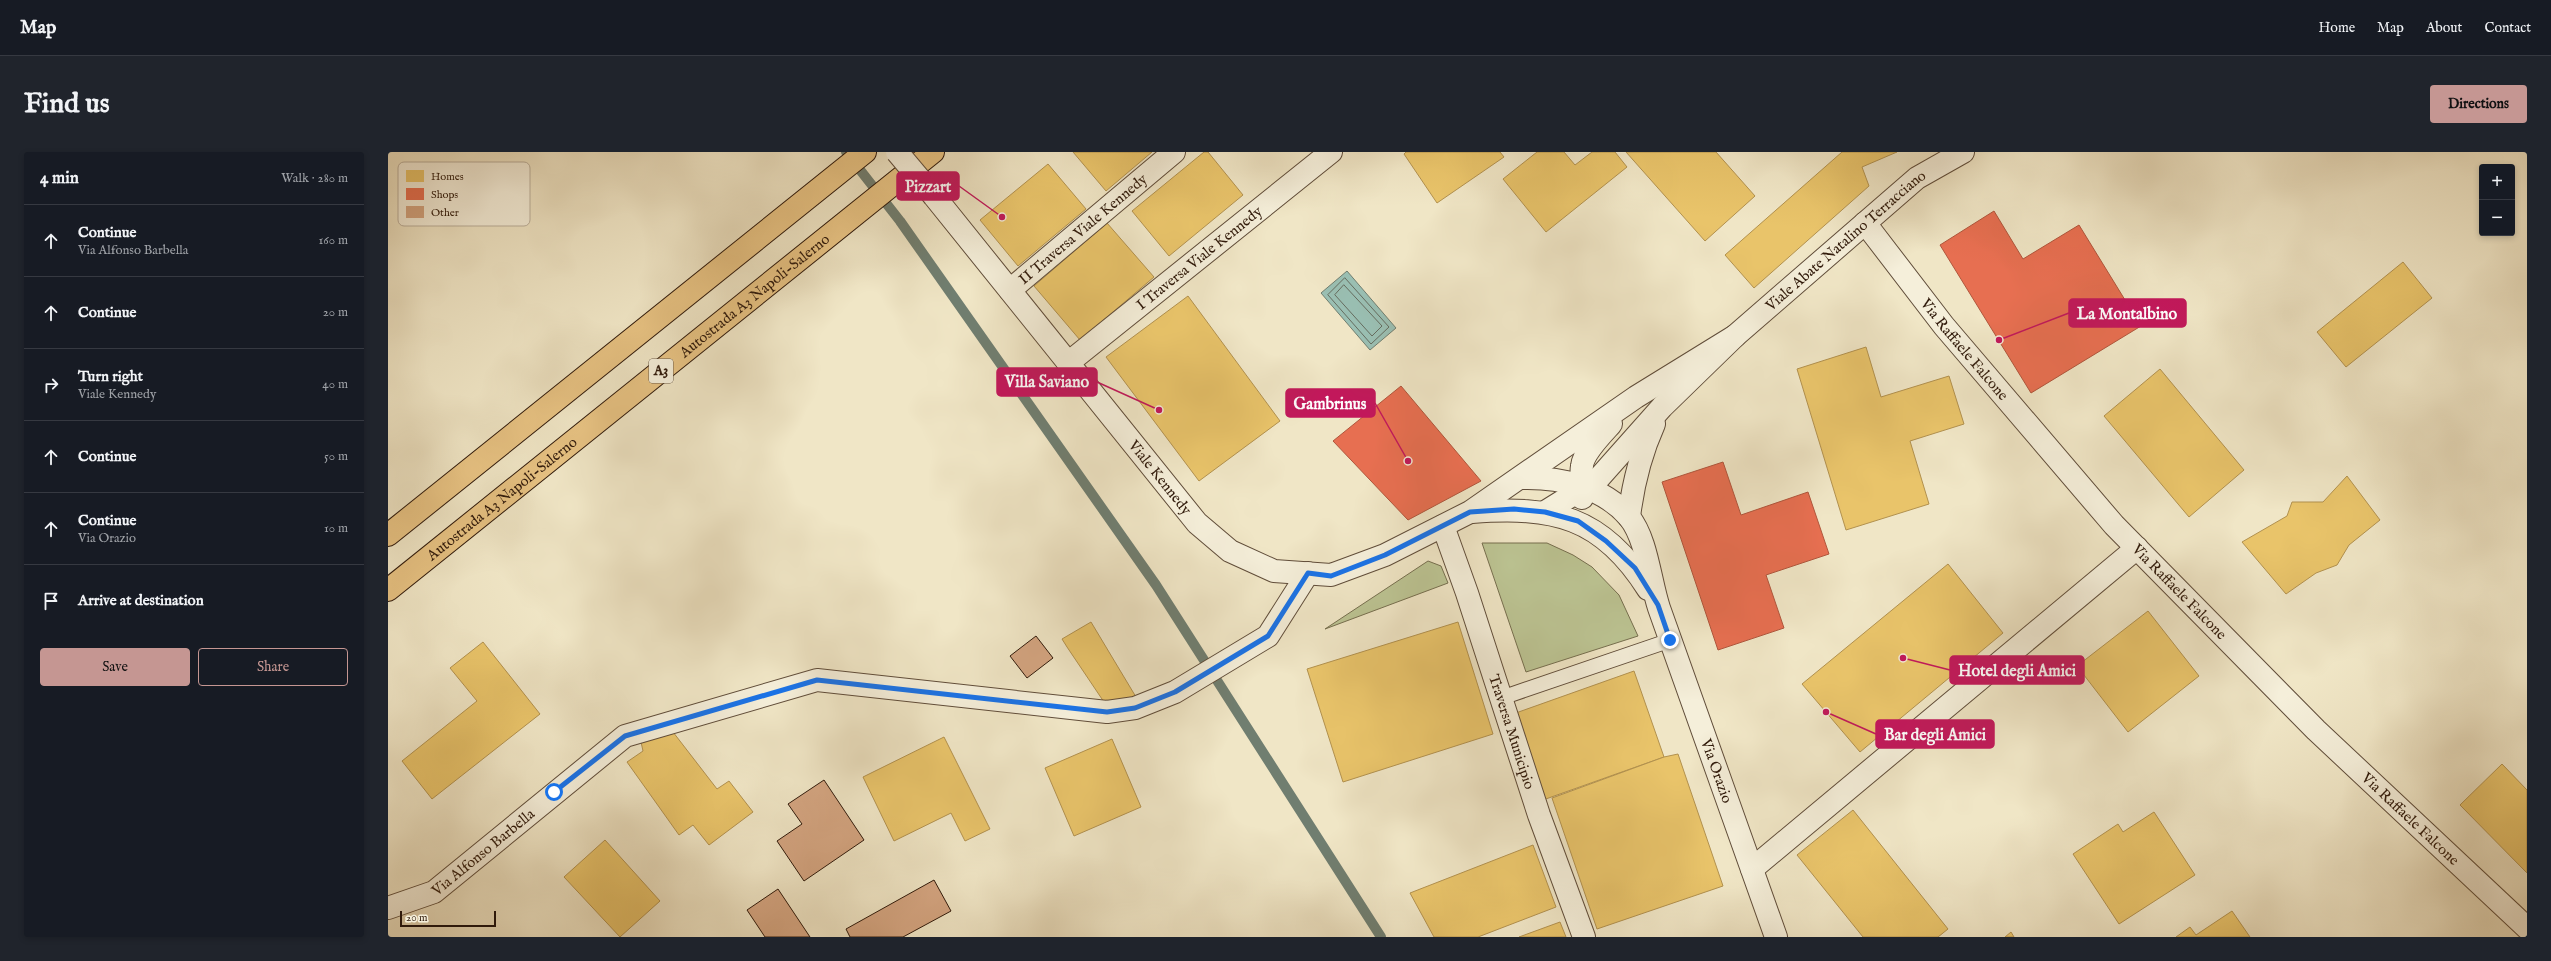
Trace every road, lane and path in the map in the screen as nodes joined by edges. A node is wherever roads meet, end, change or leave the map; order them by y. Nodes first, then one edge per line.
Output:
1 (865, 152) edge
2 (897, 152) edge
3 (933, 152) edge
4 (1174, 152) edge
5 (1331, 152) edge
6 (1963, 152) edge
7 (1865, 223) junction
8 (1010, 290) junction
9 (1735, 336) junction
10 (1068, 363) junction
11 (1636, 397) junction
12 (1662, 407) junction
13 (1522, 478) junction
14 (1584, 488) junction
15 (1470, 512) junction
16 (1545, 512) junction
17 (1629, 517) junction
18 (1578, 521) junction
19 (1443, 526) junction
20 (388, 534) edge
21 (2137, 548) junction
22 (1308, 573) junction
23 (388, 590) edge
24 (1658, 605) junction
25 (1670, 640) junction
26 (1501, 698) junction
27 (1752, 869) junction
28 (388, 908) edge
29 (2527, 928) edge
30 (1584, 937) edge
31 (1776, 937) edge

1 - 20 highway
2 - 8 street, Viale Kennedy, bridge
3 - 23 highway, Autostrada A3 Napoli-Salerno / A3
4 - 8 street, II Traversa Viale Kennedy
5 - 10 street, I Traversa Viale Kennedy
6 - 7 street, Viale Abate Natalino Terracciano
7 - 9 street, Viale Abate Natalino Terracciano
7 - 21 street, Via Raffaele Falcone
8 - 10 street, Viale Kennedy
9 - 11 street
9 - 12 street
10 - 22 street, Viale Kennedy
11 - 13 street, Viale Kennedy
11 - 14 street
12 - 14 street
12 - 17 street
13 - 14 street
13 - 15 street, Viale Kennedy
14 - 16 street
14 - 17 street
14 - 18 street
15 - 16 street
15 - 19 street, Viale Kennedy
16 - 18 street
17 - 24 street
18 - 24 street
19 - 22 street, Viale Kennedy
19 - 26 street, Traversa Municipio
21 - 27 street
21 - 29 street, Via Raffaele Falcone
22 - 28 street, Via Alfonso Barbella
24 - 25 street, Via Orazio
25 - 26 lane
25 - 27 street, Via Orazio
26 - 30 street, Traversa Municipio
27 - 31 street, Via Orazio

